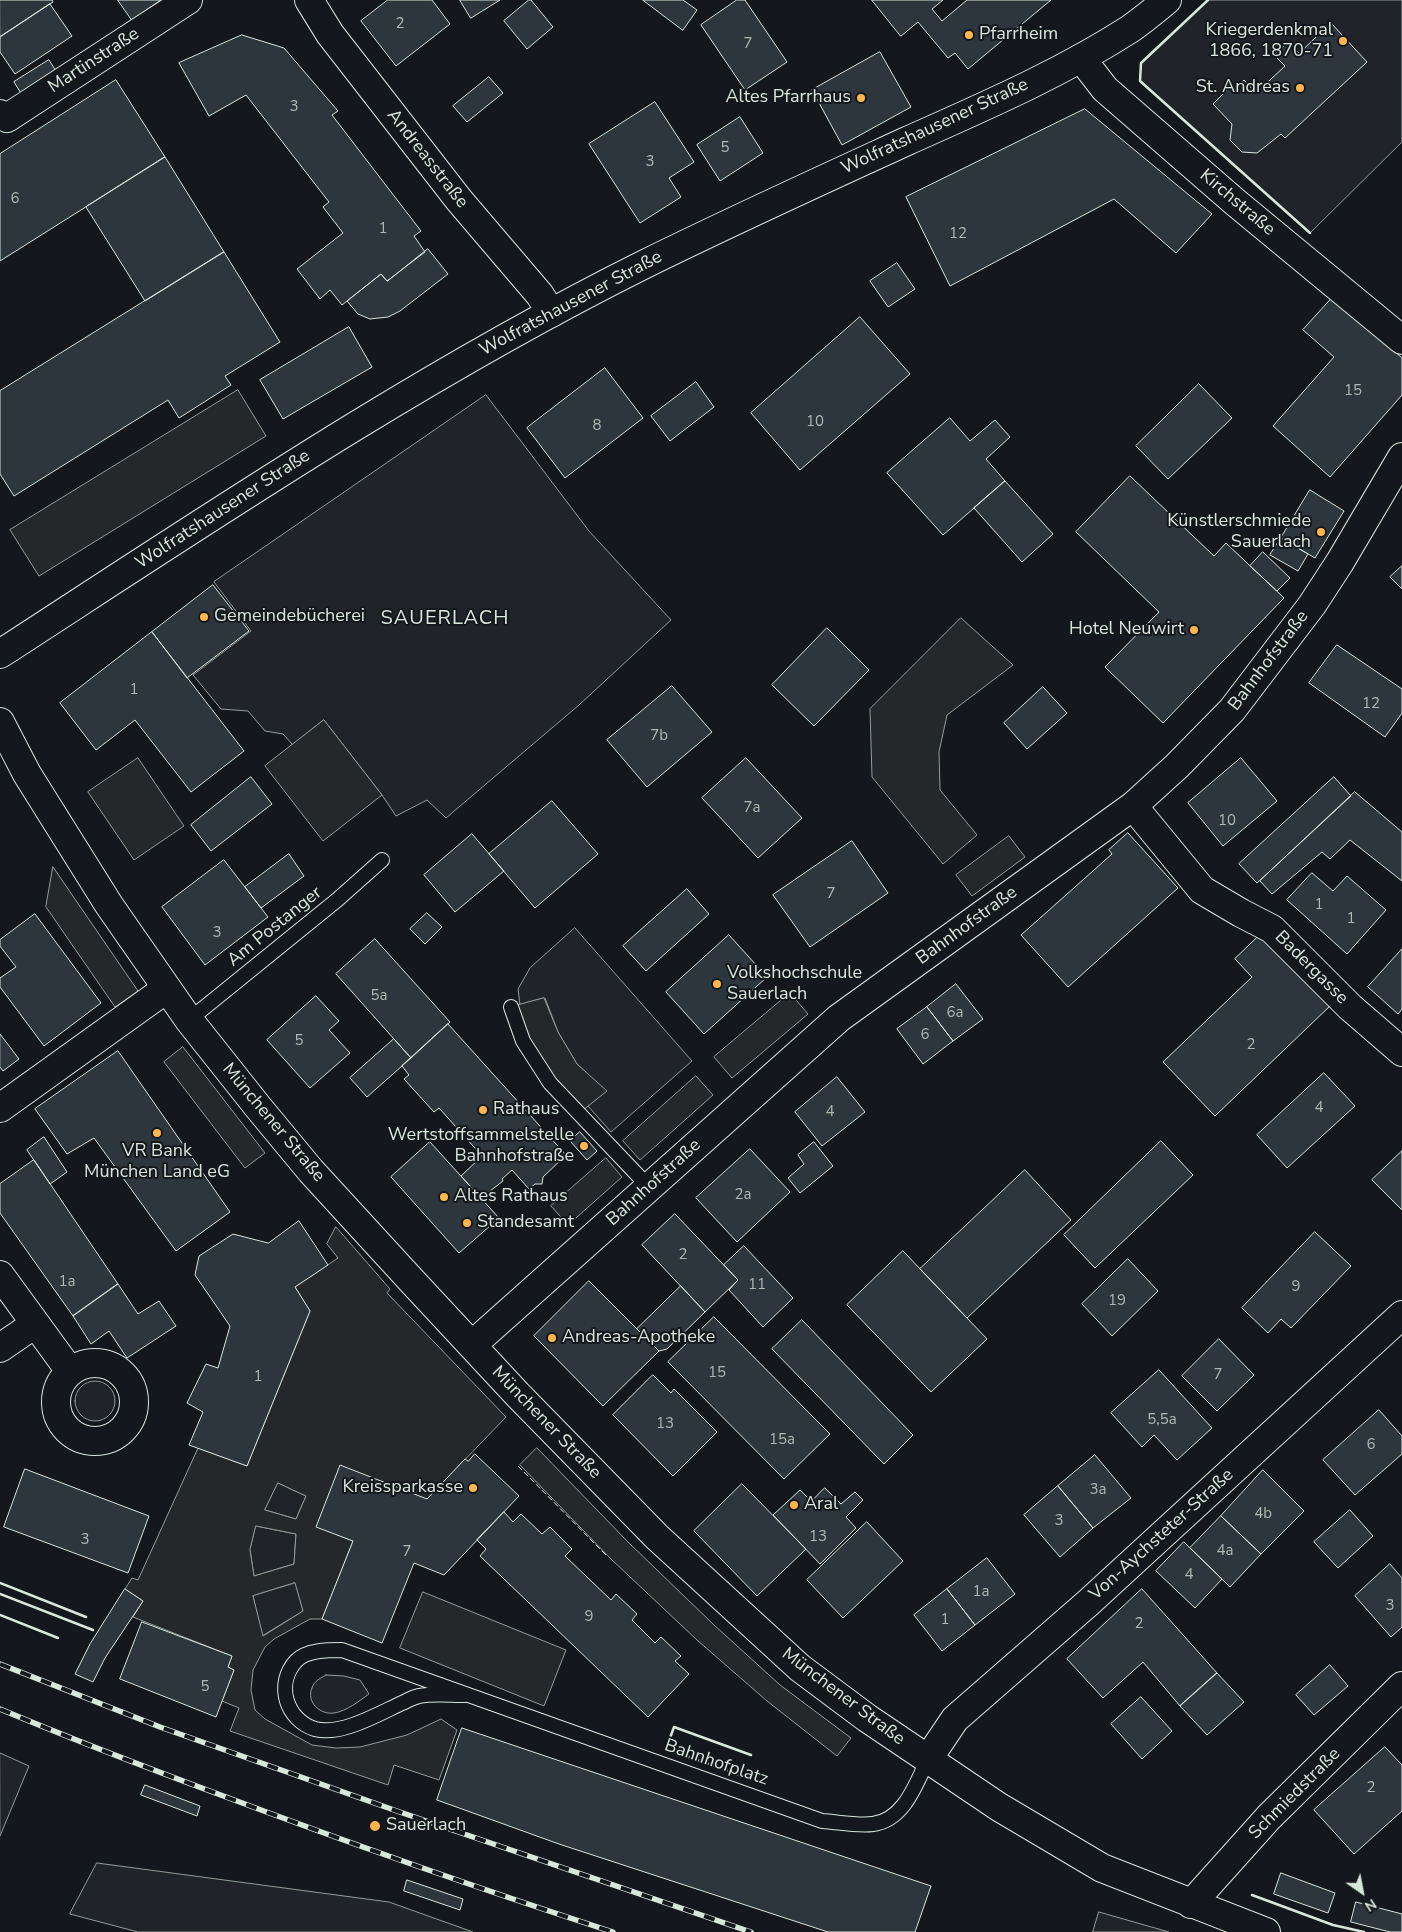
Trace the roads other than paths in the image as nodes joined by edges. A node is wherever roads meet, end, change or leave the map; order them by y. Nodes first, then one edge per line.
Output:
1 (188, 0) edge
2 (308, 0) edge
3 (1167, 0) edge
4 (1081, 58) junction
5 (0, 114) edge
6 (552, 313) junction
7 (1402, 340) edge
8 (1402, 456) edge
9 (0, 654) edge
10 (0, 722) edge
11 (1133, 806) junction
12 (382, 860) dead end
13 (166, 989) junction
14 (511, 1007) dead end
15 (189, 1020) junction
16 (1402, 1052) edge
17 (0, 1108) edge
18 (649, 1187) junction
19 (0, 1275) edge
20 (1402, 1315) edge
21 (35, 1324) junction
22 (472, 1345) junction
23 (0, 1348) edge
24 (70, 1371) dead end
25 (1402, 1686) edge
26 (465, 1694) junction
27 (928, 1759) junction
28 (1191, 1904) junction
29 (1266, 1932) edge

1 - 5 street, Martinstraße
2 - 6 street, Andreasstraße
3 - 4 street, Wolfratshausener Straße
4 - 6 street, Wolfratshausener Straße
4 - 7 street, Kirchstraße
6 - 9 street, Wolfratshausener Straße
8 - 11 street, Bahnhofstraße
10 - 13 street, Münchener Straße
11 - 16 street, Badergasse
11 - 18 street, Bahnhofstraße
12 - 15 lane, Am Postanger
13 - 15 street, Münchener Straße
13 - 17 street
14 - 18 lane
15 - 22 street, Münchener Straße
18 - 22 street, Bahnhofstraße
19 - 21 street
20 - 27 street, Von-Aychsteter-Straße
21 - 23 street
21 - 24 street
22 - 27 street, Münchener Straße
25 - 28 street, Schmiedstraße
26 - 26 lane, Bahnhofplatz
26 - 27 lane, Bahnhofplatz
27 - 28 street, Münchener Straße
28 - 29 street, Münchener Straße

